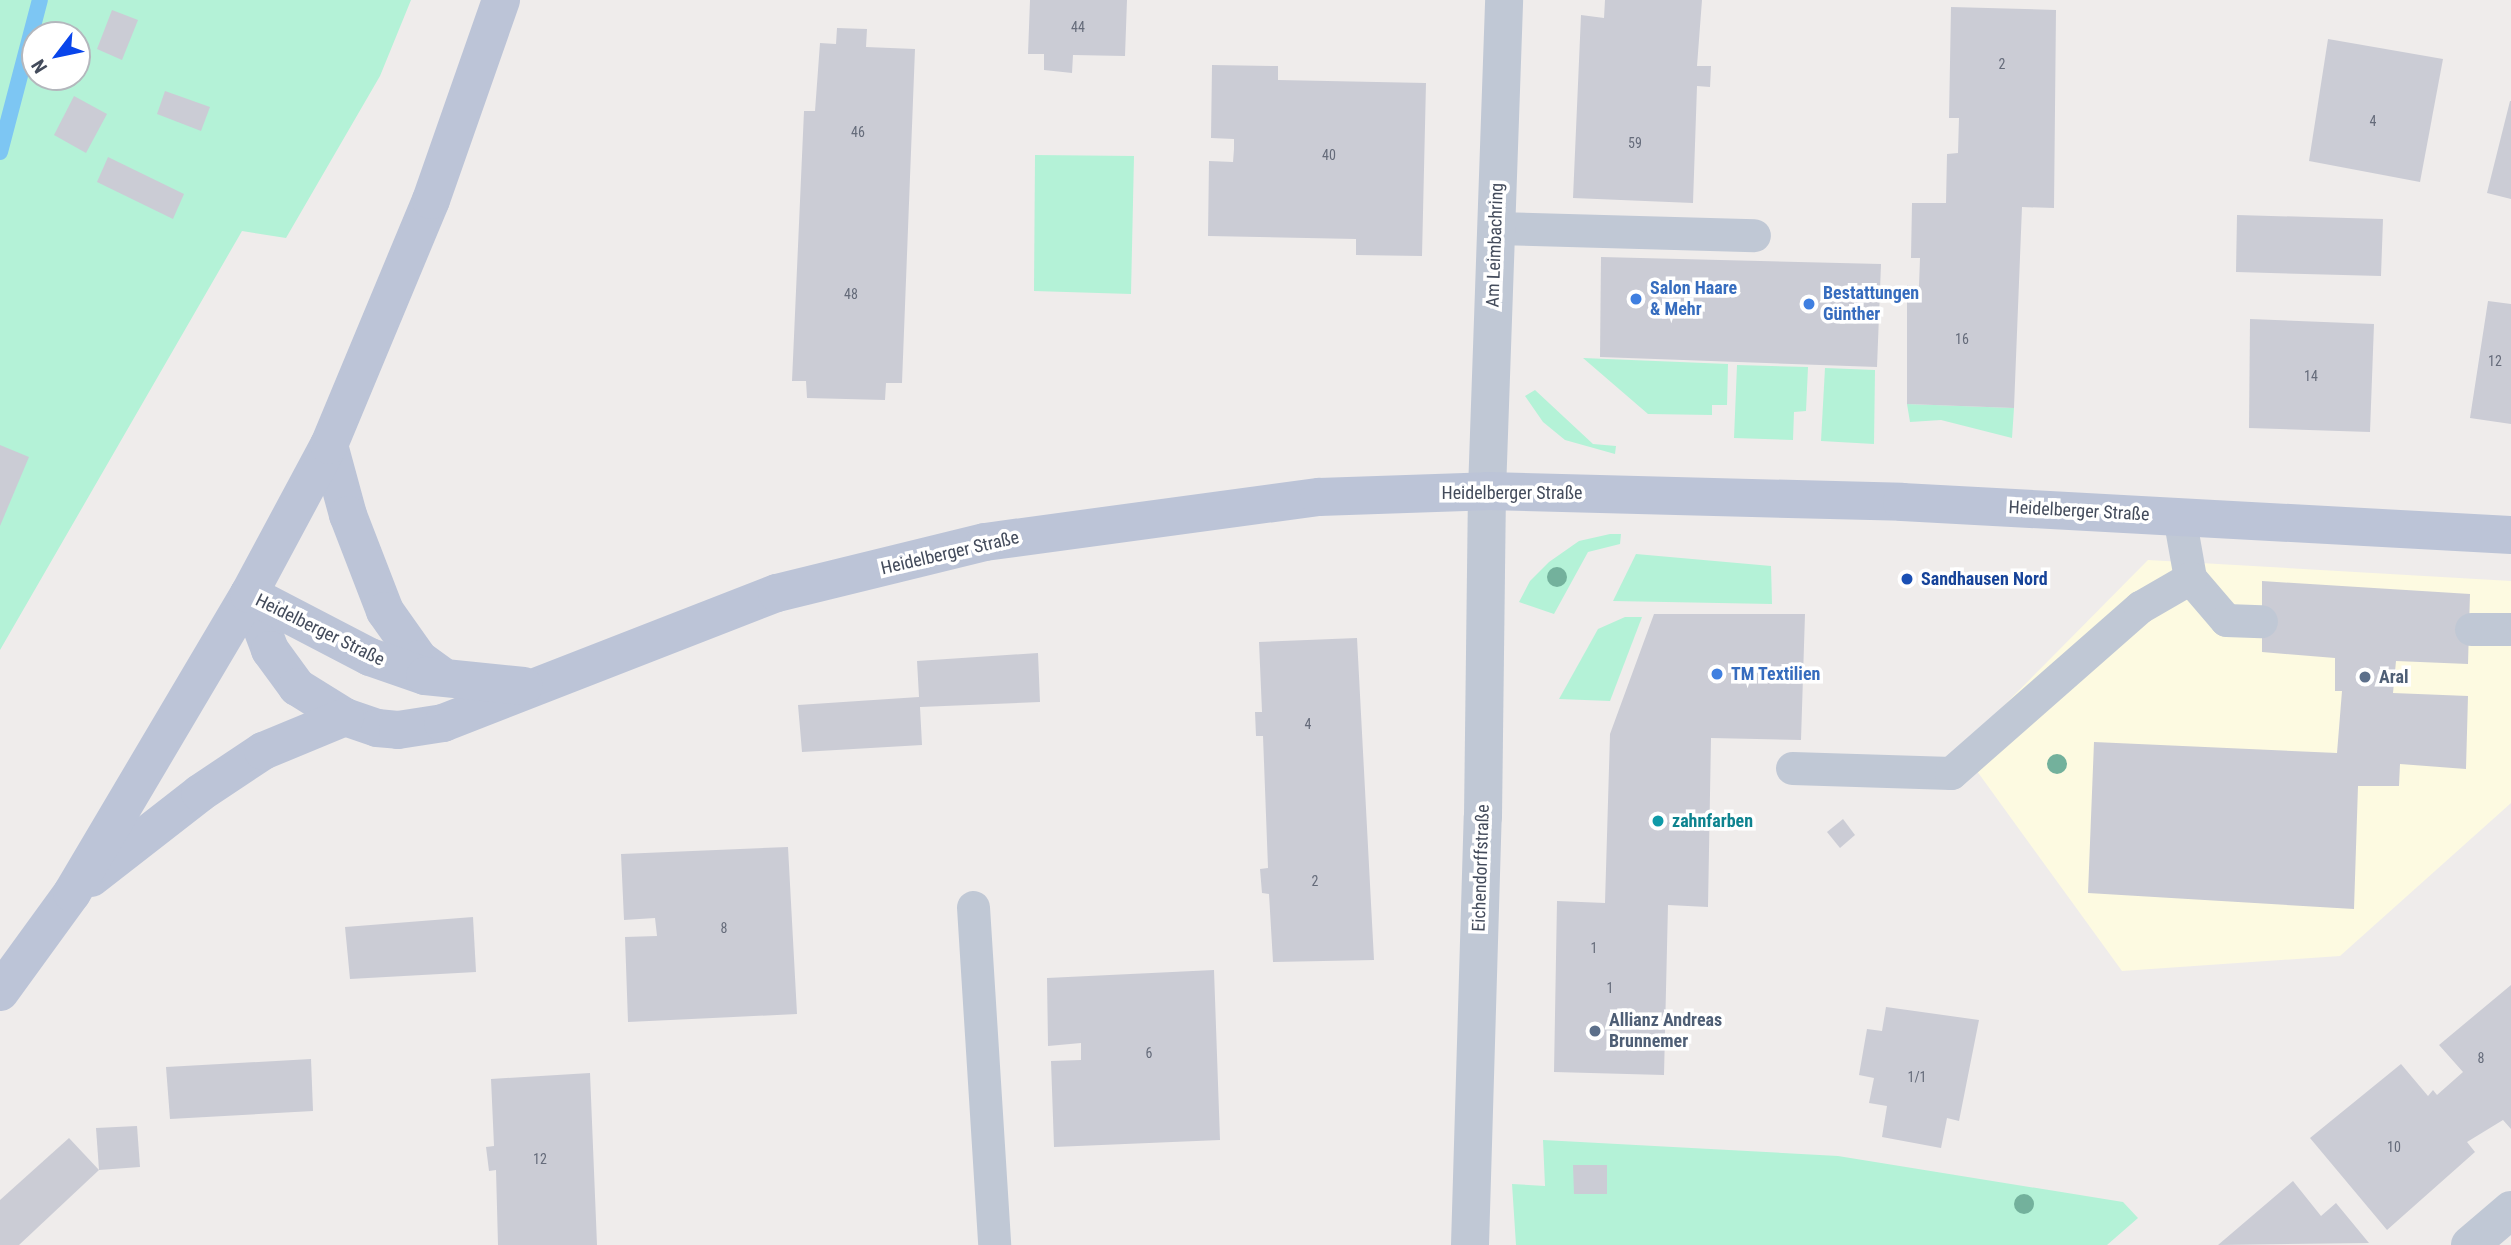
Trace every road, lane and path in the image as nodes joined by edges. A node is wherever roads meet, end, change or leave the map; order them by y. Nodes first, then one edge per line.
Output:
1 (501, 0) edge
2 (1504, 0) edge
3 (1496, 228) junction
4 (1754, 236) dead end
5 (329, 445) junction
6 (1487, 491) junction
7 (2179, 516) junction
8 (2511, 535) edge
9 (2190, 578) junction
10 (249, 594) junction
11 (2261, 621) dead end
12 (2471, 629) dead end
13 (2511, 629) edge
14 (448, 680) junction
15 (539, 686) junction
16 (345, 717) junction
17 (1792, 768) dead end
18 (72, 893) junction
19 (973, 907) dead end
20 (0, 992) edge
21 (2511, 1210) edge
22 (994, 1245) edge
23 (1470, 1245) edge
24 (2470, 1245) edge

1 - 5 street
2 - 3 street, Am Leimbachring
3 - 4 lane
3 - 6 street, Am Leimbachring
5 - 10 street
5 - 14 street
6 - 7 street, Heidelberger Straße
6 - 15 street, Heidelberger Straße
6 - 23 street, Eichendorffstraße
7 - 8 street, Heidelberger Straße
7 - 9 lane
9 - 11 lane
9 - 17 lane
10 - 14 street, Heidelberger Straße
10 - 16 street, Heidelberger Straße
10 - 18 street
12 - 13 lane
14 - 15 street, Heidelberger Straße
15 - 16 street, Heidelberger Straße
16 - 18 street
18 - 20 street
19 - 22 lane
21 - 24 street

